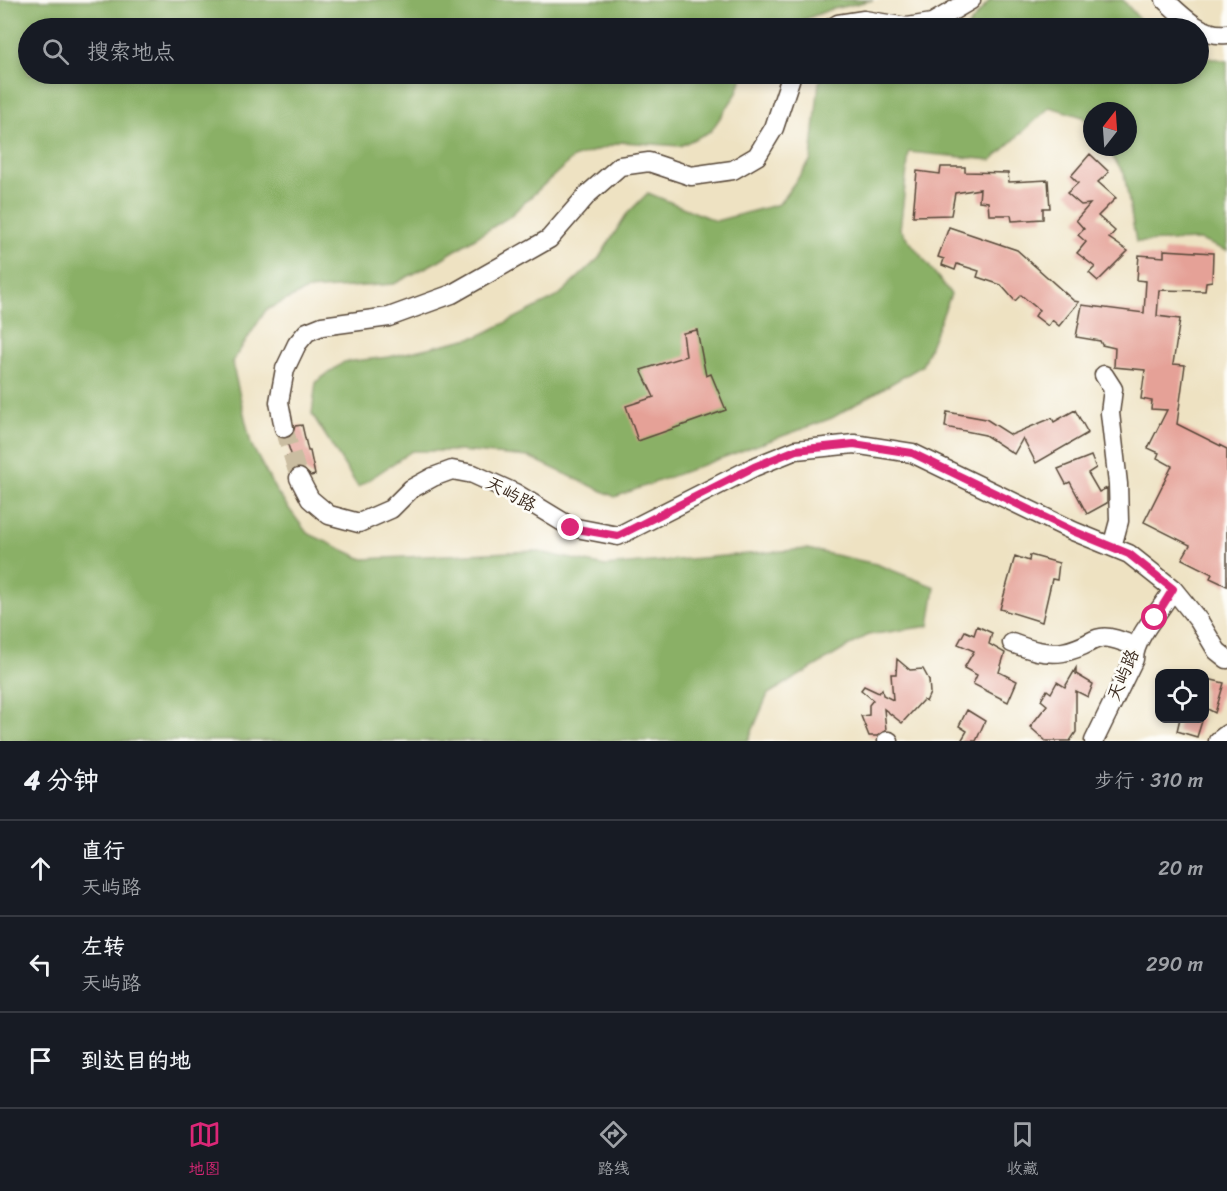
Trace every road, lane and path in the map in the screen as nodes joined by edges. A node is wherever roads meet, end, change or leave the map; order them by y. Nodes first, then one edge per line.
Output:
1 (971, 0) edge
2 (1165, 0) edge
3 (940, 18) edge
4 (1184, 18) edge
5 (1209, 32) edge
6 (1227, 34) edge
7 (789, 84) edge
8 (1104, 375) dead end
9 (284, 428) tunnel mouth
10 (299, 478) tunnel mouth
11 (1112, 547) junction
12 (1173, 589) junction
13 (1012, 643) dead end
14 (1134, 646) junction
15 (1227, 659) edge
16 (1227, 734) edge
17 (1094, 741) edge
18 (1218, 741) edge

1 - 3 street
2 - 4 street
5 - 6 street
7 - 9 street
8 - 11 street
10 - 11 street, 天屿路
11 - 12 street, 天屿路
12 - 14 street, 天屿路
12 - 15 street
13 - 14 street
14 - 17 street, 天屿路
16 - 18 street

